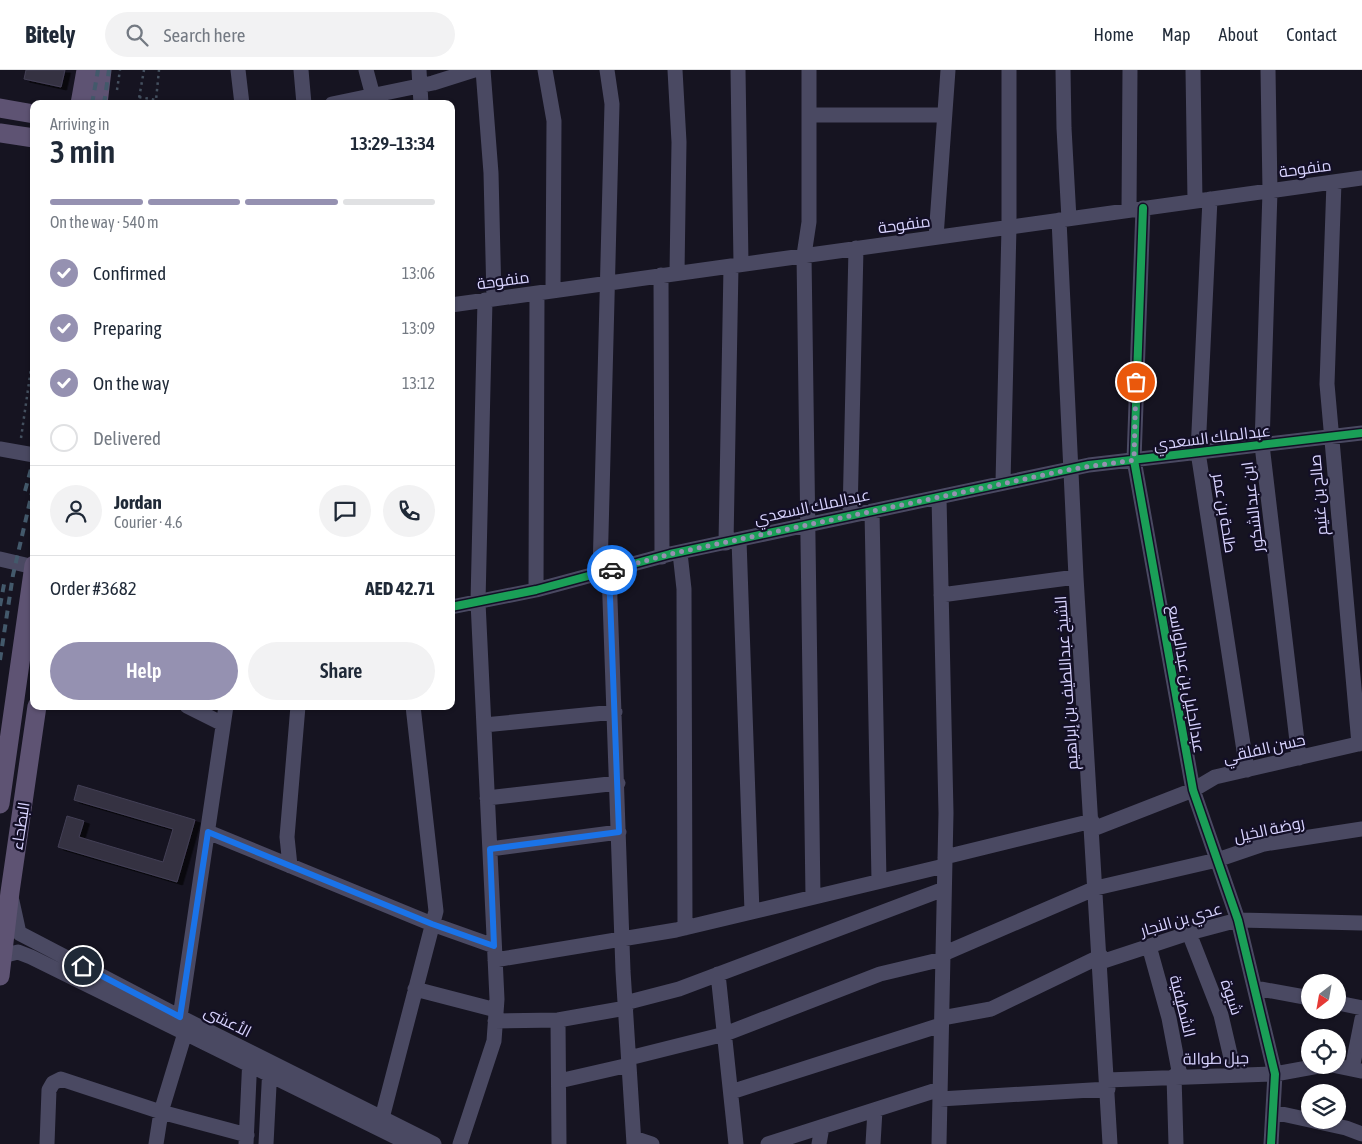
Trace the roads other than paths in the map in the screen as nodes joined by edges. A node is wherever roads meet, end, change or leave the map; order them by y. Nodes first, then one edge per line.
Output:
1 (86, 70) edge
2 (102, 70) edge
3 (238, 70) edge
4 (301, 70) edge
5 (366, 70) edge
6 (419, 70) edge
7 (474, 70) edge
8 (484, 70) edge
9 (545, 70) edge
10 (607, 70) edge
11 (675, 70) edge
12 (738, 70) edge
13 (809, 70) edge
14 (948, 70) edge
15 (1009, 70) edge
16 (1063, 70) edge
17 (1130, 70) edge
18 (1192, 70) edge
19 (1268, 70) edge
20 (420, 86) junction
21 (363, 99) edge
22 (81, 100) edge
23 (98, 100) edge
24 (242, 100) edge
25 (304, 100) edge
26 (421, 100) edge
27 (0, 108) edge
28 (30, 113) edge
29 (809, 115) junction
30 (944, 115) junction
31 (0, 133) edge
32 (30, 137) edge
33 (1362, 178) edge
34 (1334, 182) junction
35 (1270, 191) junction
36 (1210, 199) junction
37 (1195, 201) junction
38 (1136, 209) junction
39 (1064, 219) junction
40 (1009, 227) junction
41 (936, 237) junction
42 (856, 248) junction
43 (804, 255) junction
44 (736, 265) junction
45 (677, 273) junction
46 (661, 276) junction
47 (608, 283) junction
48 (553, 291) junction
49 (537, 293) junction
50 (490, 299) junction
51 (455, 304) edge
52 (1362, 433) edge
53 (1330, 436) junction
54 (1262, 445) junction
55 (0, 449) edge
56 (1198, 452) junction
57 (27, 454) edge
58 (1134, 460) junction
59 (1072, 469) junction
60 (1003, 484) junction
61 (939, 497) junction
62 (872, 511) junction
63 (850, 516) junction
64 (807, 525) junction
65 (732, 541) junction
66 (680, 552) junction
67 (662, 557) junction
68 (0, 558) edge
69 (30, 565) edge
70 (605, 572) junction
71 (1076, 578) junction
72 (536, 590) junction
73 (30, 594) edge
74 (941, 595) junction
75 (478, 602) junction
76 (455, 606) edge
77 (36, 710) edge
78 (195, 710) edge
79 (225, 710) edge
80 (298, 710) edge
81 (413, 710) edge
82 (615, 712) junction
83 (223, 724) junction
84 (484, 725) junction
85 (1360, 743) edge
86 (1299, 758) junction
87 (1247, 770) junction
88 (618, 783) junction
89 (1193, 790) junction
90 (487, 798) junction
91 (0, 804) edge
92 (1092, 825) junction
93 (1362, 829) edge
94 (208, 832) junction
95 (619, 832) junction
96 (490, 849) junction
97 (1217, 860) junction
98 (945, 862) junction
99 (290, 866) junction
100 (879, 882) junction
101 (1096, 888) junction
102 (944, 889) junction
103 (10, 892) junction
104 (813, 897) junction
105 (752, 912) junction
106 (1238, 920) junction
107 (1362, 923) edge
108 (432, 924) junction
109 (685, 928) junction
110 (1189, 932) junction
111 (622, 938) junction
112 (1149, 946) junction
113 (495, 953) junction
114 (2, 956) junction
115 (943, 957) junction
116 (1101, 959) junction
117 (718, 974) junction
118 (0, 976) edge
119 (1255, 988) junction
120 (415, 989) junction
121 (1301, 996) edge
122 (626, 1005) junction
123 (1346, 1005) edge
124 (1362, 1008) edge
125 (496, 1015) junction
126 (180, 1017) junction
127 (1362, 1019) edge
128 (558, 1020) junction
129 (941, 1022) junction
130 (185, 1033) junction
131 (725, 1034) junction
132 (250, 1058) junction
133 (629, 1062) junction
134 (270, 1068) junction
135 (1301, 1069) edge
136 (1357, 1070) edge
137 (1275, 1074) junction
138 (1235, 1075) junction
139 (1177, 1076) junction
140 (558, 1080) junction
141 (1107, 1085) junction
142 (731, 1092) junction
143 (940, 1094) junction
144 (875, 1110) junction
145 (161, 1112) junction
146 (1273, 1112) junction
147 (382, 1118) junction
148 (822, 1127) junction
149 (1362, 1134) edge
150 (247, 1140) edge
151 (634, 1141) edge
152 (47, 1144) edge
153 (156, 1144) edge
154 (266, 1144) edge
155 (410, 1144) edge
156 (434, 1144) edge
157 (460, 1144) edge
158 (560, 1144) edge
159 (652, 1144) edge
160 (736, 1144) edge
161 (768, 1144) edge
162 (819, 1144) edge
163 (873, 1144) edge
164 (939, 1144) edge
165 (1110, 1144) edge
166 (1176, 1144) edge
167 (1271, 1144) edge

1 - 22 main road
2 - 23 main road
3 - 24 street
4 - 25 street
5 - 21 street
6 - 20 street
7 - 20 street
8 - 50 street
9 - 48 street
10 - 47 street
11 - 45 street
12 - 44 street
13 - 29 street
14 - 30 street
15 - 40 street
16 - 39 street, الشيخ عبداللطيف بن إبراهيم
17 - 38 street, عبدالجليل بن عبدالواسع
18 - 37 street
19 - 35 street, ابن عبدالشكور
20 - 21 street
20 - 26 street
27 - 28 main road
29 - 30 street
29 - 43 street
30 - 41 street
31 - 32 main road
33 - 34 street, منفوحة
34 - 35 street, منفوحة
34 - 53 street, صالح بن غنيم
35 - 36 street, منفوحة
35 - 54 street, ابن عبدالشكور
36 - 37 street, منفوحة
36 - 56 street, طلحة بن عمر
37 - 38 street, منفوحة
38 - 39 street, منفوحة
38 - 58 street, عبدالجليل بن عبدالواسع
39 - 40 street, منفوحة
39 - 59 street, الشيخ عبداللطيف بن إبراهيم
40 - 41 street, منفوحة
40 - 60 street
41 - 42 street, منفوحة
42 - 43 street, منفوحة
42 - 63 street
43 - 44 street, منفوحة
43 - 64 street
44 - 45 street, منفوحة
44 - 65 street
45 - 46 street, منفوحة
46 - 47 street, منفوحة
46 - 67 street
47 - 48 street, منفوحة
47 - 70 street
48 - 49 street, منفوحة
49 - 50 street, منفوحة
49 - 72 street
50 - 51 street, منفوحة
50 - 75 street
52 - 53 street, عبدالملك السعدي
53 - 54 street, عبدالملك السعدي
53 - 85 street, صالح بن غنيم
54 - 56 street, عبدالملك السعدي
54 - 86 street, ابن عبدالشكور
55 - 57 street
56 - 58 street, عبدالملك السعدي
56 - 87 street, طلحة بن عمر
58 - 59 street, عبدالملك السعدي
58 - 89 street, عبدالجليل بن عبدالواسع
59 - 60 street, عبدالملك السعدي
59 - 71 street, الشيخ عبداللطيف بن إبراهيم
60 - 61 street, عبدالملك السعدي
61 - 62 street, عبدالملك السعدي
61 - 74 street
62 - 63 street, عبدالملك السعدي
62 - 100 street
63 - 64 street, عبدالملك السعدي
64 - 65 street, عبدالملك السعدي
64 - 104 street
65 - 66 street, عبدالملك السعدي
65 - 105 street
66 - 67 street, عبدالملك السعدي
66 - 109 street
67 - 70 street, عبدالملك السعدي
68 - 69 street
70 - 72 street, عبدالملك السعدي
70 - 82 street
71 - 74 street
71 - 92 street, الشيخ عبداللطيف بن إبراهيم
72 - 75 street, عبدالملك السعدي
73 - 91 main road, البطحاء
74 - 98 street
75 - 76 street, عبدالملك السعدي
75 - 84 street
77 - 103 main road, البطحاء
78 - 83 street
79 - 83 street
80 - 99 street
81 - 108 street
82 - 84 street
82 - 88 street
83 - 94 street
84 - 90 street
85 - 86 street, حسن الفلقي
86 - 87 street, حسن الفلقي
87 - 89 street, حسن الفلقي
88 - 90 street
88 - 95 street
89 - 92 street, حسن الفلقي
89 - 97 street, عبدالجليل بن عبدالواسع
90 - 96 street
92 - 98 street, حسن الفلقي
92 - 101 street, الشيخ عبداللطيف بن إبراهيم
93 - 97 street, روضة الخيل
94 - 99 street
94 - 126 street
95 - 96 street
95 - 111 street
96 - 113 street
97 - 101 street, روضة الخيل
97 - 106 street, عبدالجليل بن عبدالواسع
98 - 100 street, حسن الفلقي
98 - 102 street
99 - 108 street
100 - 104 street, حسن الفلقي
101 - 115 street, روضة الخيل
101 - 116 street, الشيخ عبداللطيف بن إبراهيم
102 - 115 street
102 - 117 street
103 - 114 main road, البطحاء
103 - 126 street, الأعشى
104 - 105 street, حسن الفلقي
105 - 109 street, حسن الفلقي
106 - 107 street, عدي بن النجار
106 - 110 street, عدي بن النجار
106 - 119 street, عبدالجليل بن عبدالواسع
108 - 113 street
108 - 120 street
109 - 111 street, حسن الفلقي
110 - 112 street, عدي بن النجار
110 - 138 street, شبوة
111 - 113 street, حسن الفلقي
111 - 122 street
112 - 116 street, عدي بن النجار
112 - 139 street, الشطيفية
113 - 125 street
114 - 118 main road, البطحاء
114 - 130 street, الأعشى
115 - 129 street
115 - 131 street, روضة الخيل
116 - 129 street, عدي بن النجار
116 - 141 street, الشيخ عبداللطيف بن إبراهيم
117 - 122 street
117 - 131 street
119 - 121 street
119 - 137 street, عبدالجليل بن عبدالواسع
120 - 125 street
120 - 147 street
122 - 128 street
122 - 133 street
123 - 124 street
125 - 128 street
125 - 157 street
126 - 132 street, الأعشى
127 - 136 street
128 - 140 street
129 - 142 street, عدي بن النجار
129 - 143 street
130 - 132 street, الأعشى
130 - 145 street
131 - 133 street, روضة الخيل
131 - 142 street
132 - 134 street, الأعشى
132 - 150 street
133 - 140 street, روضة الخيل
133 - 151 street
134 - 147 street, الأعشى
134 - 154 street
134 - 155 street, الأعشى
135 - 137 street, جبل طوالة
137 - 138 street, جبل طوالة
137 - 146 street, عبدالجليل بن عبدالواسع
138 - 139 street, جبل طوالة
139 - 141 street, جبل طوالة
139 - 166 street, الشطيفية
140 - 158 street
141 - 143 street, جبل طوالة
141 - 165 street, الشيخ عبداللطيف بن إبراهيم
142 - 160 street
143 - 144 street, جبل طوالة
143 - 164 street
144 - 148 street, جبل طوالة
144 - 163 street
145 - 150 street
145 - 152 street
145 - 153 street
146 - 149 street
146 - 167 street, عبدالجليل بن عبدالواسع
147 - 156 street, الأعشى
148 - 161 street, جبل طوالة
148 - 162 street
151 - 159 street

